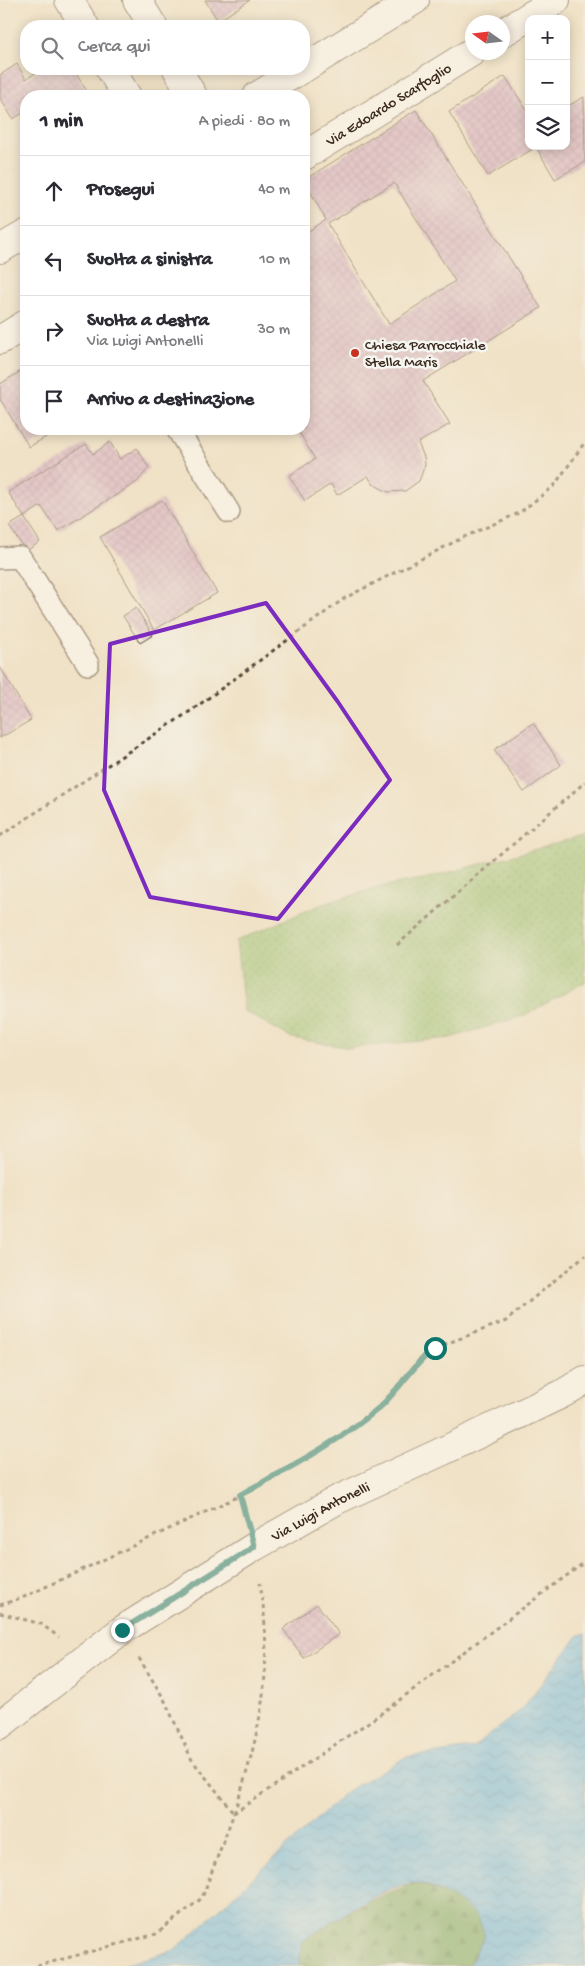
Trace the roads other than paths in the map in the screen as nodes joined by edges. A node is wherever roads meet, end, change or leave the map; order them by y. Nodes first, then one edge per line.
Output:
1 (69, 0) edge
2 (138, 0) edge
3 (415, 0) edge
4 (556, 0) edge
5 (81, 20) edge
6 (149, 20) edge
7 (510, 28) edge
8 (465, 56) edge
9 (310, 64) edge
10 (114, 75) edge
11 (181, 75) edge
12 (292, 75) edge
13 (123, 90) edge
14 (189, 90) edge
15 (267, 90) edge
16 (310, 152) edge
17 (20, 237) edge
18 (0, 249) edge
19 (20, 328) edge
20 (0, 340) edge
21 (180, 435) edge
22 (229, 512) dead end
23 (0, 558) edge
24 (88, 664) dead end
25 (585, 1380) edge
26 (0, 1725) edge

1 - 5 street
2 - 6 street
3 - 9 street
4 - 7 street
8 - 16 street, Via Edoardo Scarfoglio
10 - 13 street
11 - 14 street
12 - 15 street
17 - 18 street
19 - 20 street
21 - 22 lane
23 - 24 lane
25 - 26 street, Via Luigi Antonelli

